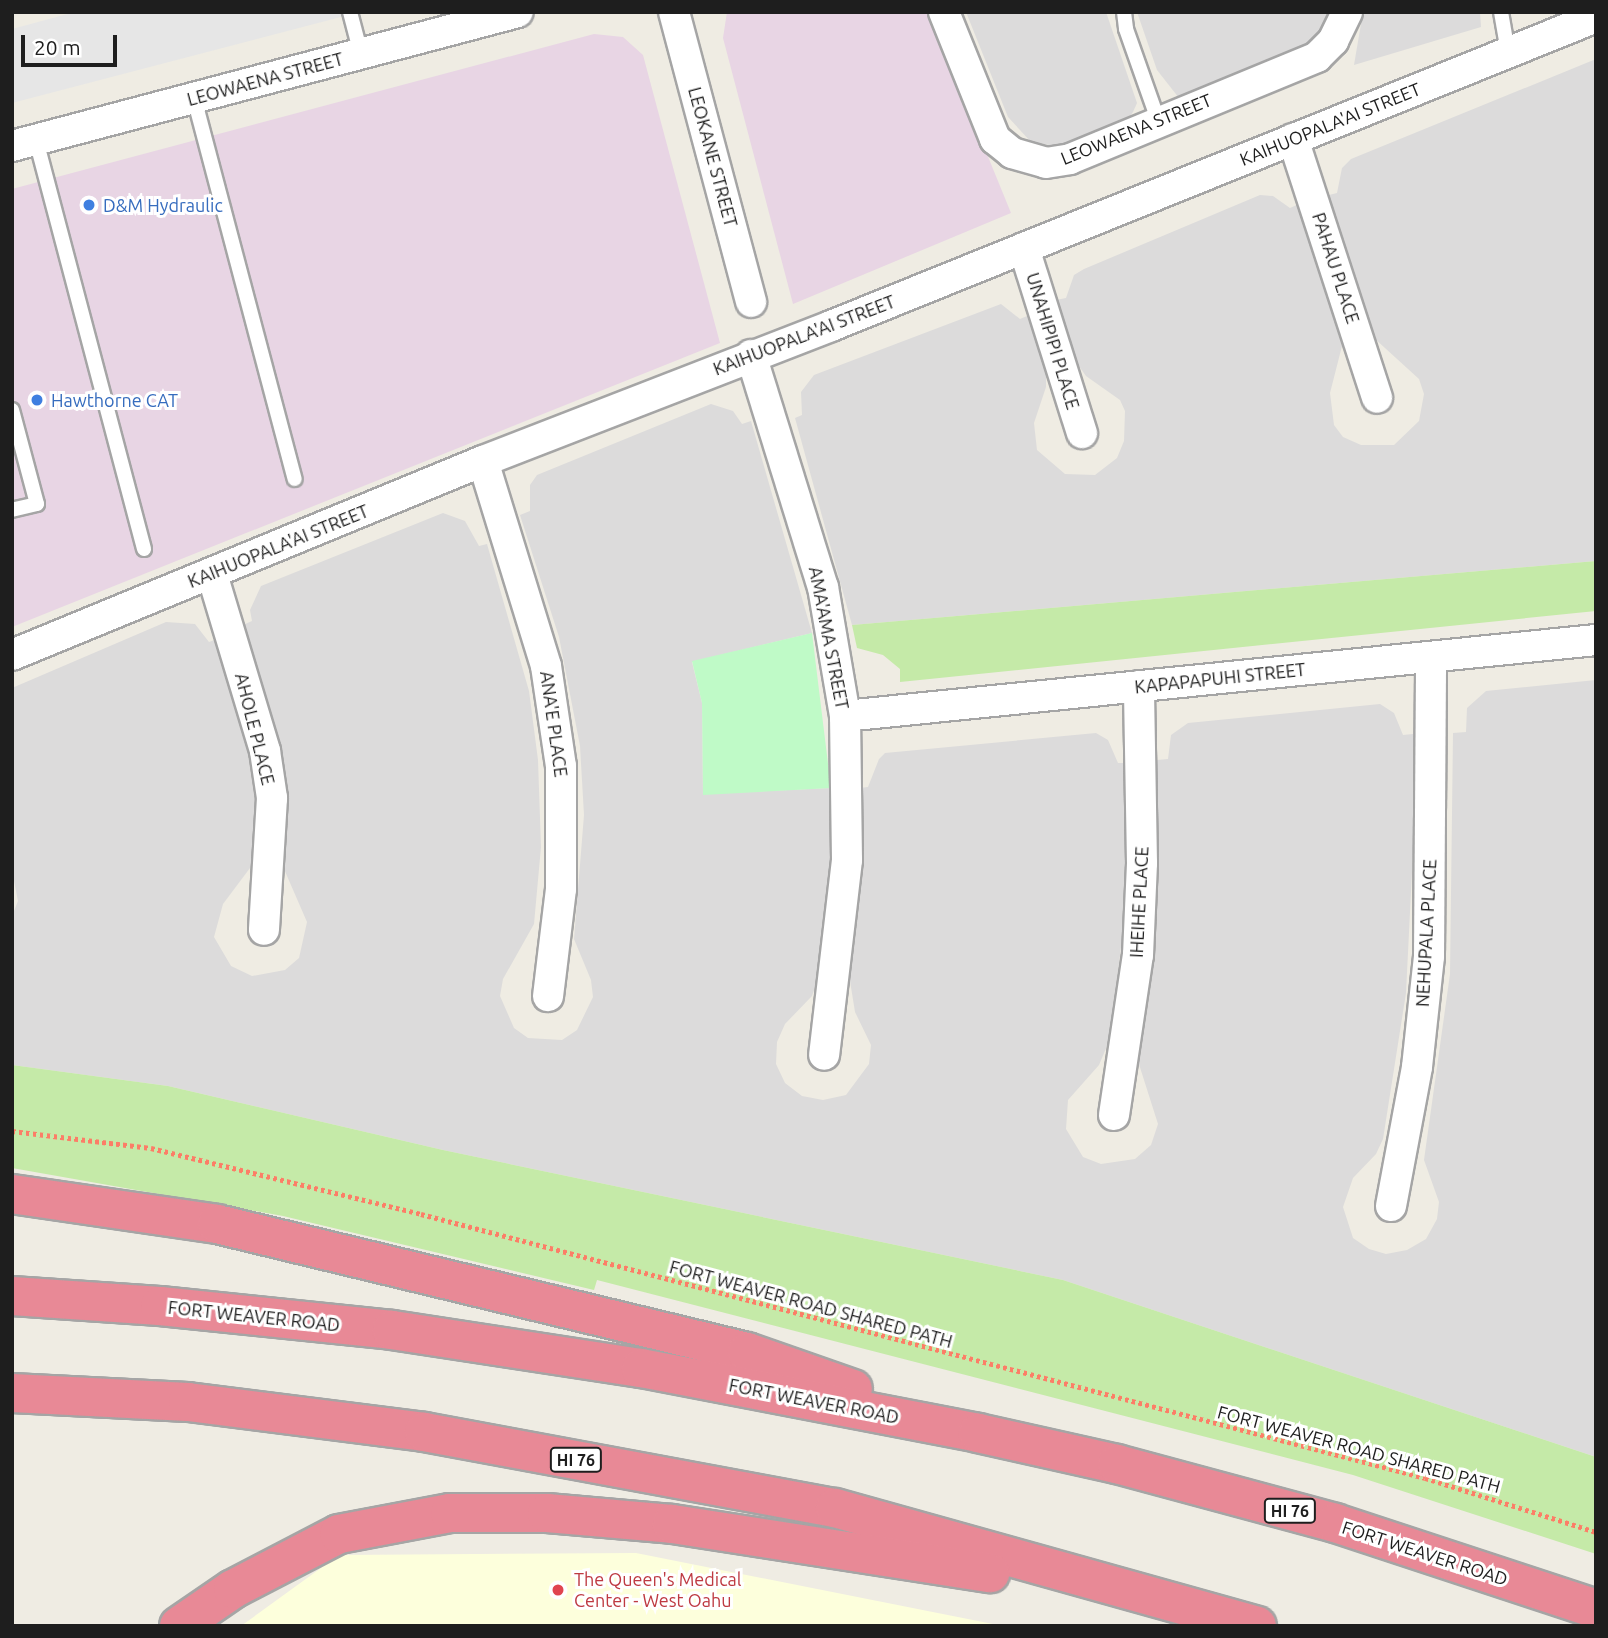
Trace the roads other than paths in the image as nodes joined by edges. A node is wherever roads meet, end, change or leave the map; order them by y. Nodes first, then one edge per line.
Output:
1 (350, 12) edge
2 (518, 12) edge
3 (674, 12) edge
4 (944, 12) edge
5 (1124, 12) edge
6 (1347, 12) edge
7 (1501, 12) edge
8 (1596, 17) edge
9 (1508, 52) junction
10 (360, 54) junction
11 (194, 98) junction
12 (1158, 120) junction
13 (1293, 139) junction
14 (24, 143) edge
15 (1024, 248) junction
16 (751, 302) dead end
17 (751, 355) junction
18 (1377, 398) dead end
19 (12, 410) edge
20 (1082, 433) dead end
21 (483, 461) junction
22 (295, 479) dead end
23 (12, 510) edge
24 (144, 549) dead end
25 (212, 574) junction
26 (1596, 640) edge
27 (12, 655) edge
28 (1431, 657) junction
29 (1139, 686) junction
30 (845, 716) junction
31 (264, 930) dead end
32 (548, 996) dead end
33 (824, 1055) dead end
34 (1114, 1115) dead end
35 (12, 1194) edge
36 (1391, 1206) dead end
37 (12, 1296) edge
38 (12, 1393) edge
39 (978, 1433) junction
40 (1127, 1592) junction
41 (1596, 1609) edge
42 (179, 1626) edge
43 (1257, 1626) edge

1 - 10 lane
2 - 10 street, LEOWAENA STREET
3 - 16 street, LEOKANE STREET
4 - 12 street, LEOWAENA STREET
5 - 12 lane
6 - 12 street, LEOWAENA STREET
7 - 9 lane
8 - 9 street, KAIHUOPALA'AI STREET
9 - 13 street, KAIHUOPALA'AI STREET
10 - 11 street, LEOWAENA STREET
11 - 14 street, LEOWAENA STREET
11 - 22 lane
13 - 15 street, KAIHUOPALA'AI STREET
13 - 18 street, PAHAU PLACE
14 - 24 lane
15 - 17 street, KAIHUOPALA'AI STREET
15 - 20 street, UNAHIPIPI PLACE
17 - 21 street, KAIHUOPALA'AI STREET
17 - 30 street, AMA'AMA STREET
19 - 23 lane
21 - 25 street, KAIHUOPALA'AI STREET
21 - 32 street, ANA'E PLACE
25 - 27 street, KAIHUOPALA'AI STREET
25 - 31 street, AHOLE PLACE
26 - 28 street, KAPAPAPUHI STREET
28 - 29 street, KAPAPAPUHI STREET
28 - 36 street, NEHUPALA PLACE
29 - 30 street, KAPAPAPUHI STREET
29 - 34 street, IHEIHE PLACE
30 - 33 street, AMA'AMA STREET
35 - 39 highway
37 - 39 highway, FORT WEAVER ROAD / HI 76
38 - 40 highway, HI 76
39 - 41 highway, FORT WEAVER ROAD / HI 76
40 - 42 highway
40 - 43 highway, HI 76

